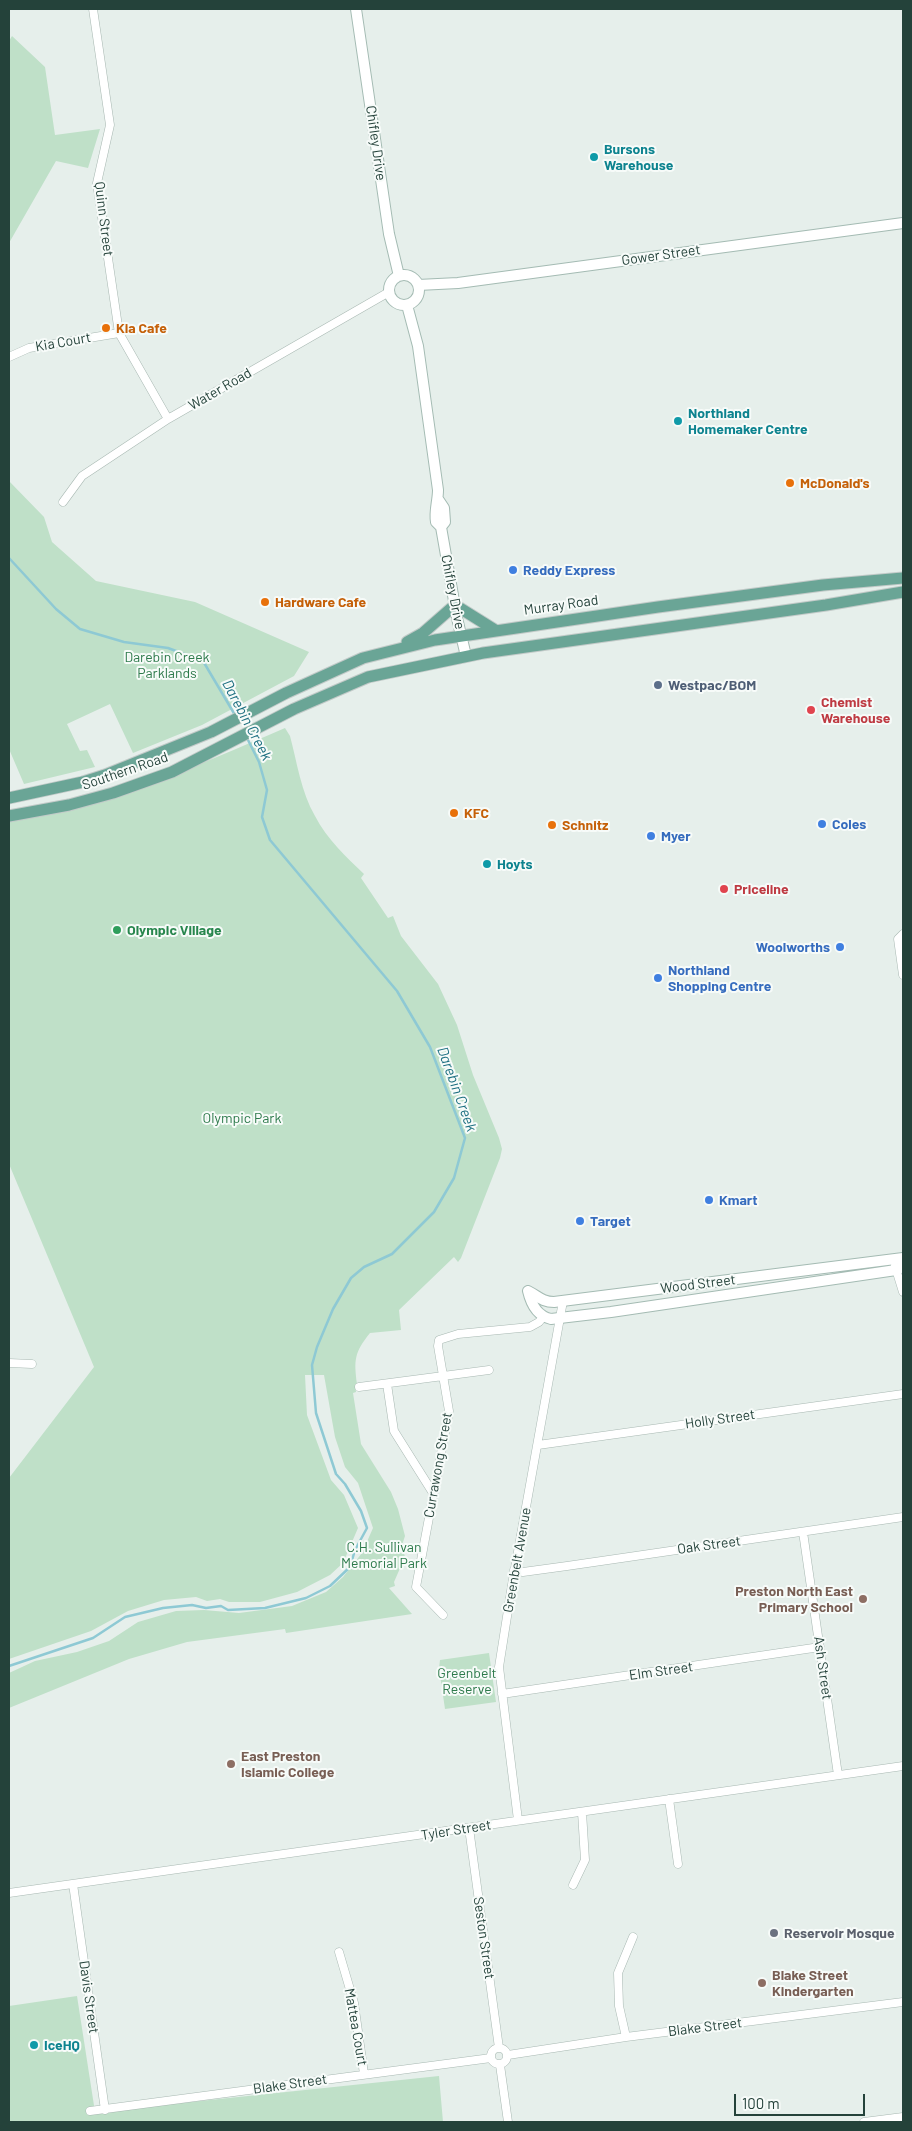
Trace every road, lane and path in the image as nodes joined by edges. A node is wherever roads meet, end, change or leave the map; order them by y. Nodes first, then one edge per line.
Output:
1 (93, 9) edge
2 (356, 9) edge
3 (903, 223) edge
4 (399, 276) junction
5 (418, 285) junction
6 (389, 292) junction
7 (407, 305) junction
8 (120, 333) junction
9 (9, 357) edge
10 (168, 419) junction
11 (63, 502) dead end
12 (903, 578) edge
13 (823, 585) junction
14 (903, 592) edge
15 (455, 605) junction
16 (826, 605) junction
17 (495, 630) junction
18 (461, 636) junction
19 (391, 651) junction
20 (466, 656) junction
21 (286, 692) junction
22 (294, 709) junction
23 (238, 718) joint
24 (9, 798) edge
25 (9, 816) edge
26 (901, 937) edge
27 (903, 975) edge
28 (898, 1258) edge
29 (900, 1268) edge
30 (903, 1292) edge
31 (599, 1297) junction
32 (558, 1302) junction
33 (611, 1312) junction
34 (543, 1317) junction
35 (560, 1319) junction
36 (9, 1362) edge
37 (32, 1364) dead end
38 (489, 1370) dead end
39 (443, 1376) junction
40 (387, 1384) junction
41 (359, 1387) dead end
42 (903, 1394) edge
43 (538, 1445) junction
44 (433, 1493) junction
45 (903, 1517) edge
46 (803, 1532) junction
47 (514, 1570) junction
48 (443, 1614) dead end
49 (820, 1648) junction
50 (502, 1694) junction
51 (903, 1766) edge
52 (838, 1775) junction
53 (669, 1799) junction
54 (582, 1812) junction
55 (518, 1820) junction
56 (469, 1828) junction
57 (678, 1864) dead end
58 (73, 1884) junction
59 (573, 1885) dead end
60 (9, 1893) edge
61 (633, 1937) dead end
62 (339, 1952) dead end
63 (903, 2002) edge
64 (626, 2037) junction
65 (499, 2048) junction
66 (508, 2055) junction
67 (492, 2058) junction
68 (500, 2065) junction
69 (364, 2074) junction
70 (90, 2110) dead end
71 (105, 2110) junction
72 (903, 2117) edge
73 (508, 2122) edge
74 (864, 2122) edge

1 - 8 street, Quinn Street
2 - 4 street, Chifley Drive
3 - 5 street, Gower Street
4 - 5 street
4 - 6 street
5 - 7 street
6 - 7 street
6 - 10 street, Water Road
7 - 15 street, Chifley Drive
8 - 9 street, Kia Court
8 - 10 street, Quinn Street
10 - 11 street, Water Road
12 - 13 main road, Murray Road
13 - 16 main road
13 - 17 main road, Murray Road
14 - 16 main road
15 - 17 main road
15 - 18 street, Chifley Drive
15 - 19 main road
16 - 20 main road
17 - 18 main road, Murray Road
18 - 19 main road, Murray Road
18 - 20 street, Chifley Drive
19 - 21 main road, Murray Road
20 - 22 main road
21 - 22 main road
21 - 23 main road, Murray Road
22 - 25 main road, Southern Road
23 - 24 main road, Southern Road
26 - 27 street
28 - 29 street
28 - 31 street, Wood Street
29 - 30 street
29 - 33 street, Wood Street
31 - 32 street, Wood Street
31 - 33 street
32 - 34 street
32 - 34 street, Wood Street
32 - 35 street, Greenbelt Avenue
33 - 35 street, Wood Street
34 - 35 street, Wood Street
34 - 39 street, Currawong Street
35 - 43 street, Greenbelt Avenue
36 - 37 street
38 - 39 street
39 - 40 street
39 - 44 street, Currawong Street
40 - 41 street
40 - 44 street
42 - 43 street, Holly Street
43 - 47 street, Greenbelt Avenue
44 - 48 street, Currawong Street
45 - 46 street, Oak Street
46 - 47 street, Oak Street
46 - 49 street, Ash Street
47 - 50 street, Greenbelt Avenue
49 - 50 street, Elm Street
49 - 52 street, Ash Street
50 - 55 street, Greenbelt Avenue
51 - 52 street, Tyler Street
52 - 53 street, Tyler Street
53 - 54 street, Tyler Street
53 - 57 street
54 - 55 street, Tyler Street
54 - 59 street
55 - 56 street, Tyler Street
56 - 58 street, Tyler Street
56 - 65 street, Seston Street
58 - 60 street, Tyler Street
58 - 71 street, Davis Street
61 - 64 street
62 - 69 street, Mattea Court
63 - 64 street, Blake Street
64 - 66 street, Blake Street
65 - 66 street
65 - 67 street
66 - 68 street
67 - 68 street
67 - 69 street, Blake Street
68 - 73 street
69 - 71 street, Blake Street
70 - 71 street, Blake Street
72 - 74 street

